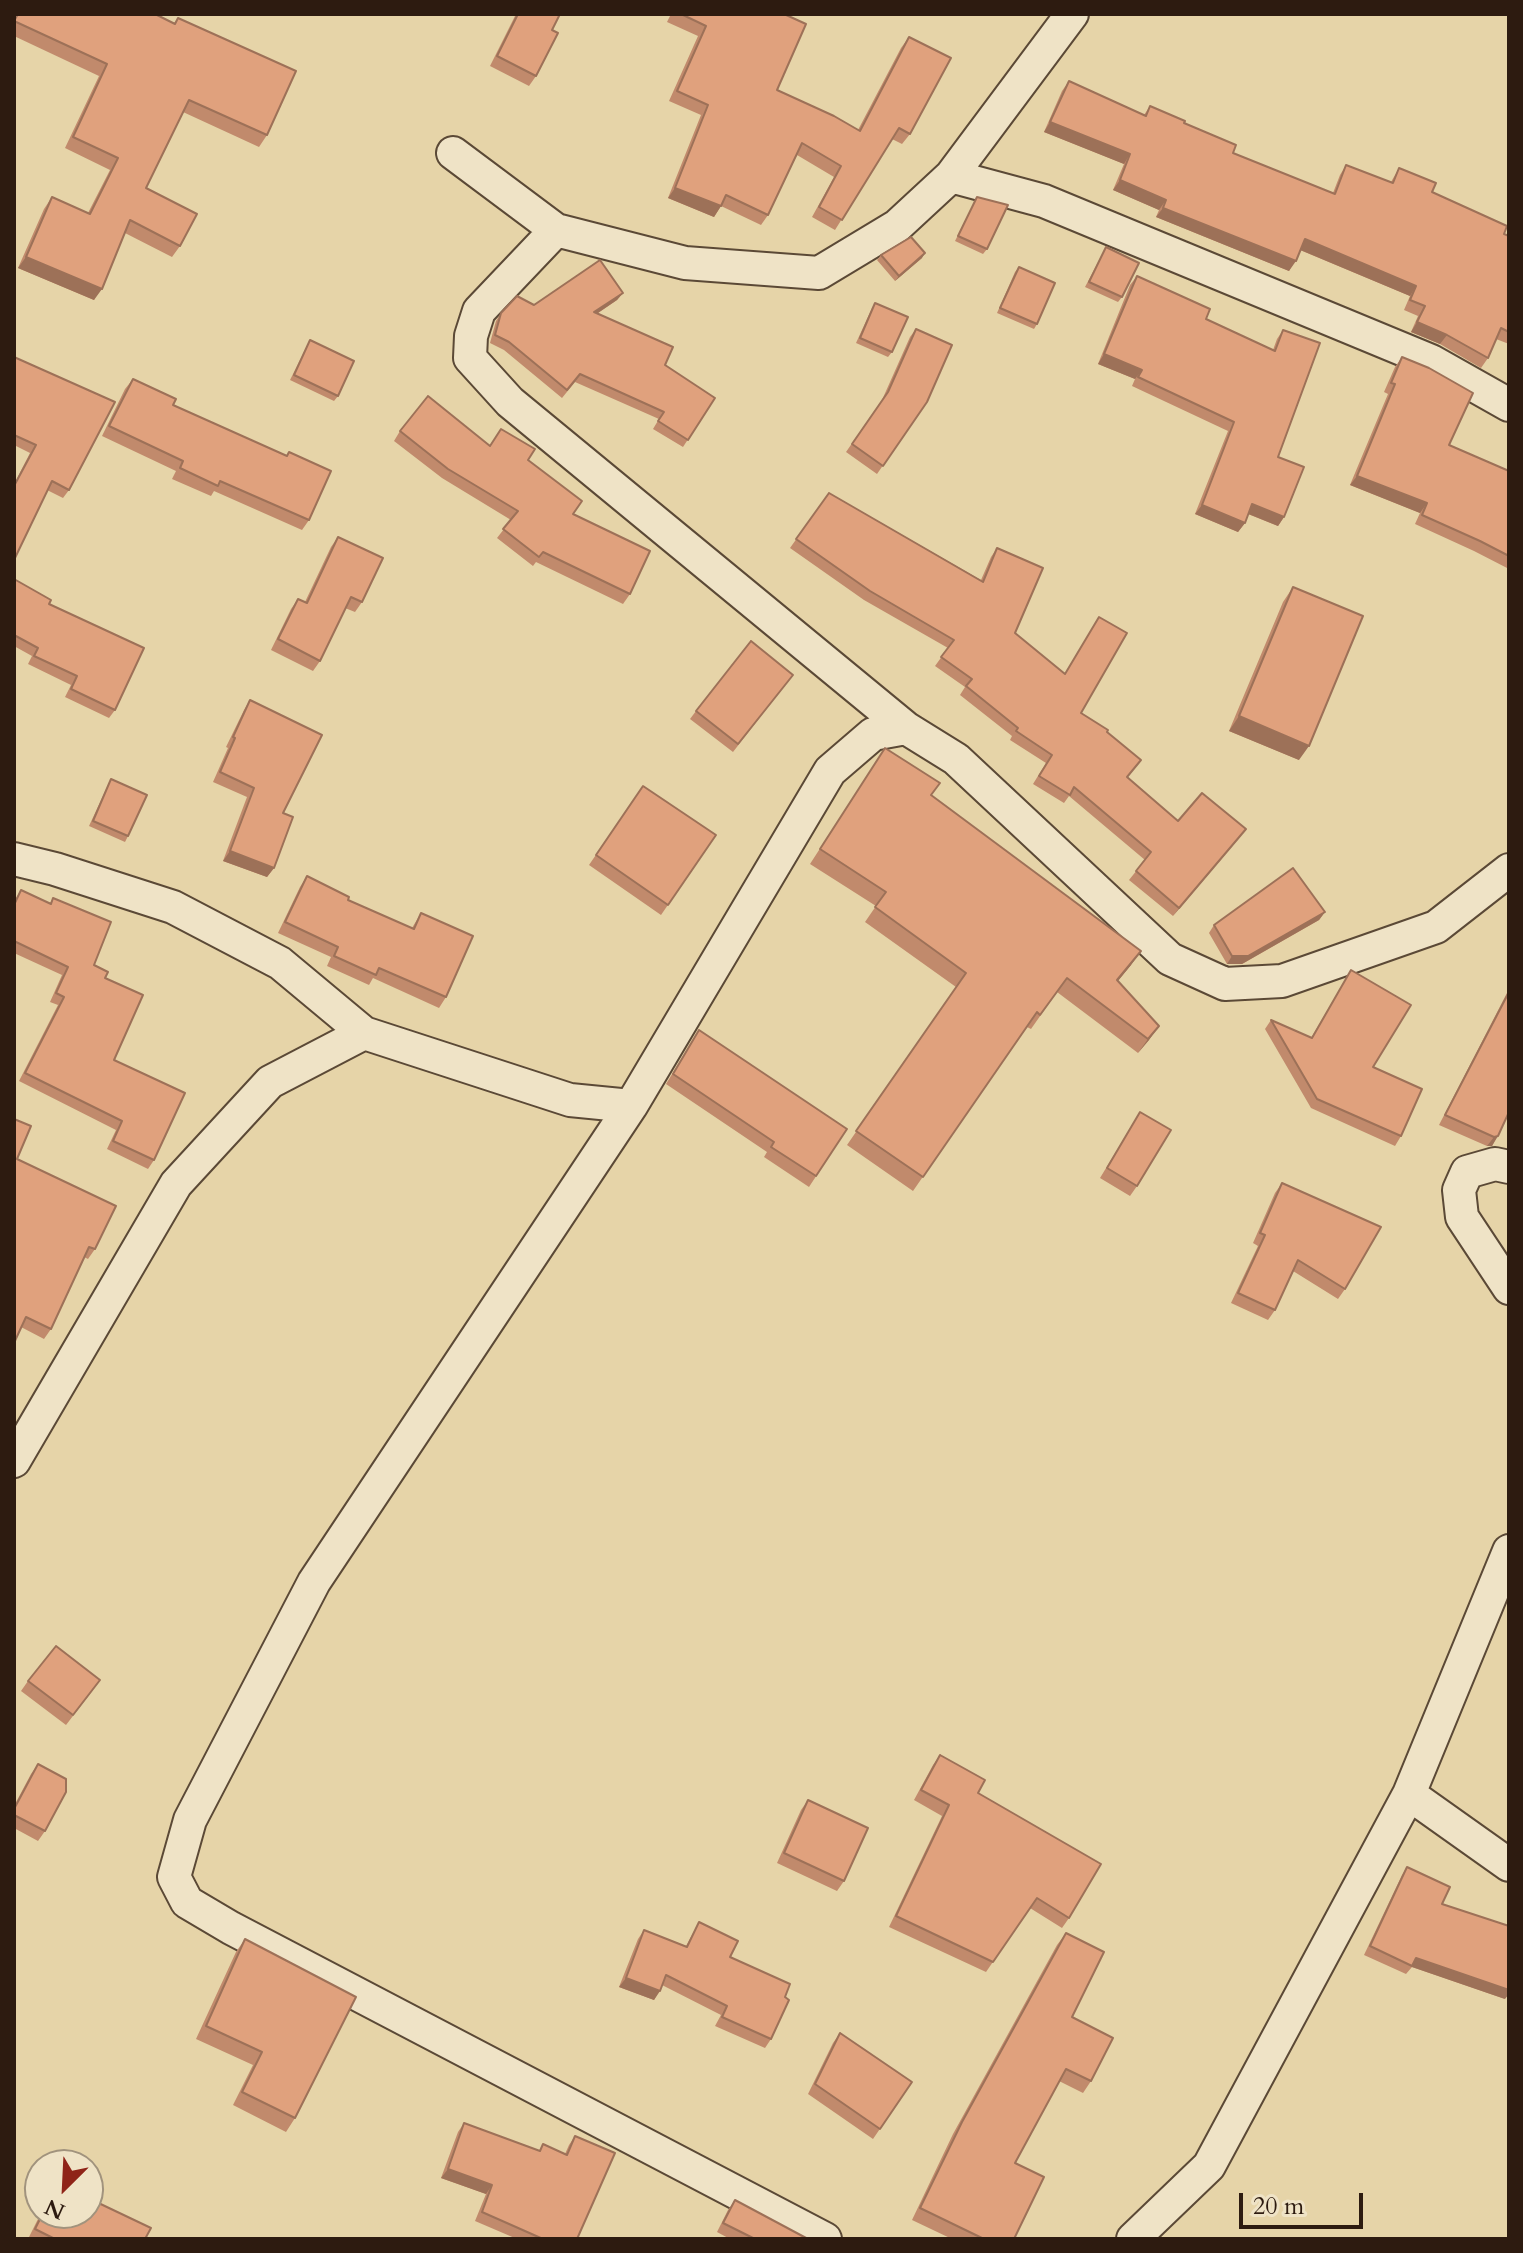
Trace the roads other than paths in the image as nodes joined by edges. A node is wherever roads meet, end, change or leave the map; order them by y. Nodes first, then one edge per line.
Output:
1 (1072, 14) edge
2 (453, 153) dead end
3 (951, 176) junction
4 (556, 230) junction
5 (1509, 405) edge
6 (906, 728) junction
7 (14, 859) edge
8 (1507, 875) edge
9 (364, 1033) junction
10 (631, 1106) junction
11 (1509, 1167) edge
12 (1509, 1288) edge
13 (14, 1461) edge
14 (1509, 1551) edge
15 (1409, 1794) junction
16 (1509, 1865) edge
17 (825, 2239) edge
18 (1133, 2239) edge

1 - 3 street
2 - 4 street
3 - 4 street
3 - 5 street
4 - 6 street
6 - 8 street
6 - 10 street
7 - 9 street
9 - 10 street
9 - 13 street
10 - 17 street
11 - 12 street
14 - 15 street
15 - 16 street
15 - 18 street

